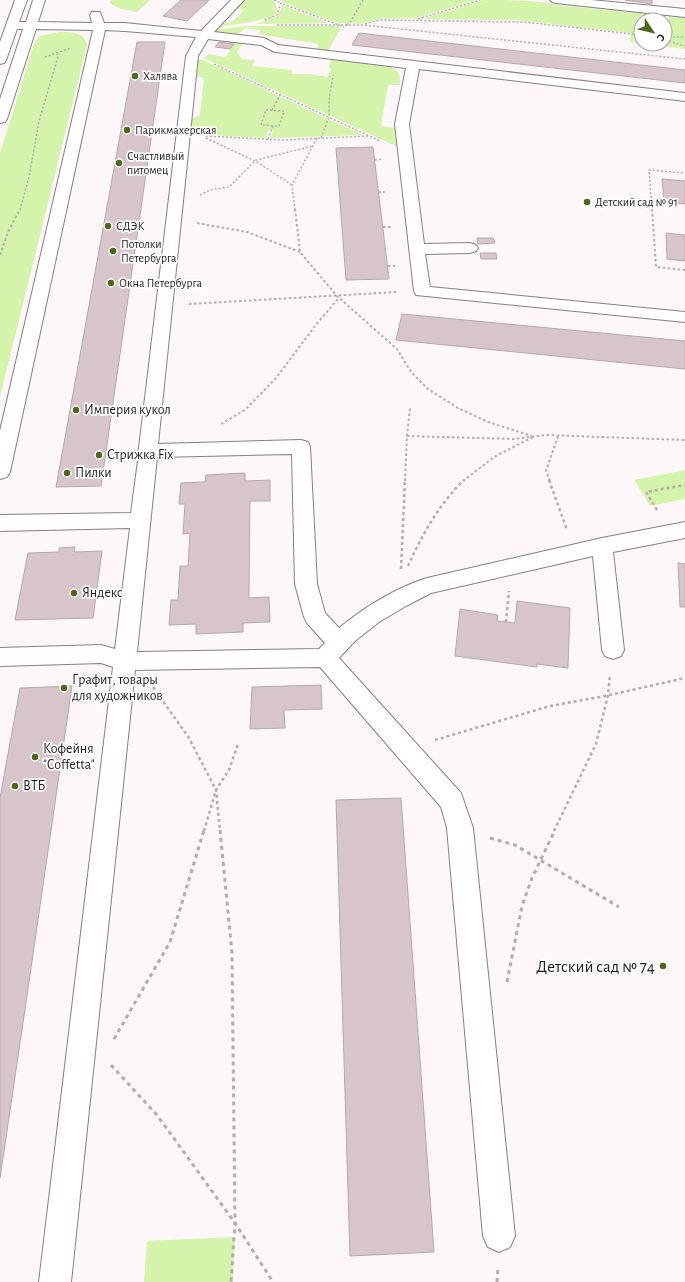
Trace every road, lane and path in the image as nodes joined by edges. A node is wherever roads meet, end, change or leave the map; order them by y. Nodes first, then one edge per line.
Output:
1 (21, 0) edge
2 (39, 0) edge
3 (238, 0) edge
4 (274, 0) edge
5 (364, 0) edge
6 (480, 0) edge
7 (556, 0) edge
8 (281, 3) junction
9 (685, 14) edge
10 (415, 20) junction
11 (98, 21) junction
12 (259, 22) dead end
13 (12, 25) junction
14 (30, 25) junction
15 (271, 25) dead end
16 (340, 25) junction
17 (347, 25) junction
18 (363, 25) junction
19 (344, 27) dead end
20 (633, 34) edge
21 (204, 36) junction
22 (685, 36) edge
23 (673, 37) edge
24 (673, 42) edge
25 (685, 46) edge
26 (57, 54) dead end
27 (334, 55) junction
28 (192, 56) junction
29 (685, 59) edge
30 (0, 60) edge
31 (413, 66) junction
32 (13, 77) junction
33 (0, 78) edge
34 (280, 95) junction
35 (685, 97) edge
36 (272, 110) junction
37 (329, 117) junction
38 (0, 119) edge
39 (273, 126) junction
40 (370, 136) junction
41 (317, 138) junction
42 (321, 138) junction
43 (268, 139) junction
44 (314, 146) junction
45 (406, 153) junction
46 (255, 161) junction
47 (685, 172) edge
48 (292, 185) junction
49 (175, 202) junction
50 (173, 219) junction
51 (470, 248) dead end
52 (417, 249) junction
53 (300, 252) junction
54 (0, 254) edge
55 (685, 270) edge
56 (422, 291) junction
57 (337, 296) junction
58 (163, 306) junction
59 (685, 317) edge
60 (410, 408) dead end
61 (407, 436) junction
62 (535, 436) junction
63 (558, 436) junction
64 (685, 440) edge
65 (147, 451) junction
66 (182, 451) junction
67 (0, 472) edge
68 (685, 485) edge
69 (141, 520) junction
70 (0, 523) edge
71 (678, 531) edge
72 (602, 546) junction
73 (575, 553) junction
74 (402, 589) junction
75 (507, 607) dead end
76 (506, 622) dead end
77 (331, 650) junction
78 (613, 650) joint
79 (0, 657) edge
80 (125, 661) junction
81 (685, 678) edge
82 (608, 695) junction
83 (238, 744) dead end
84 (407, 751) junction
85 (216, 790) junction
86 (460, 828) junction
87 (540, 860) junction
88 (619, 907) dead end
89 (507, 983) dead end
90 (92, 1058) junction
91 (235, 1223) junction
92 (499, 1236) dead end
93 (55, 1282) edge
94 (231, 1282) edge
95 (273, 1282) edge

1 - 13 street
2 - 14 street
3 - 21 street
4 - 8 path
5 - 17 path
6 - 10 path
7 - 9 street
8 - 12 path
8 - 16 path
10 - 18 path
10 - 20 path
11 - 14 street
11 - 21 street
11 - 67 street
13 - 14 street
13 - 30 street
14 - 32 street
15 - 16 path
16 - 17 path
16 - 19 path
17 - 18 path
18 - 29 path
21 - 27 street
21 - 28 street
22 - 23 path
24 - 25 path
26 - 54 path
27 - 31 street
27 - 37 path
28 - 34 path
28 - 49 street
31 - 35 street
31 - 45 street
32 - 33 street
32 - 38 street
34 - 36 path
34 - 37 path
36 - 39 path
36 - 39 path
37 - 40 path
37 - 42 path
39 - 43 path
40 - 42 path
40 - 45 path
41 - 42 path
41 - 43 path
41 - 44 path
43 - 46 path
44 - 46 path
44 - 48 path
45 - 52 street
46 - 48 path
46 - 49 path
47 - 55 path
48 - 53 path
49 - 50 street
50 - 53 path
50 - 58 street
51 - 52 street
52 - 56 street
53 - 57 path
56 - 57 path
56 - 59 street
57 - 58 path
57 - 62 path
57 - 66 path
58 - 65 street
60 - 61 path
61 - 62 path
61 - 74 path
62 - 63 path
62 - 74 path
63 - 64 path
63 - 73 path
65 - 66 street
65 - 69 street
66 - 77 street
68 - 71 path
69 - 70 street
69 - 80 street
71 - 72 street
72 - 73 street
72 - 78 street
73 - 74 street
74 - 77 street
75 - 76 path
77 - 80 street
77 - 84 street
78 - 82 path
79 - 80 street
80 - 85 path
80 - 90 street
81 - 82 path
82 - 84 path
82 - 87 path
83 - 85 path
84 - 86 street
85 - 90 path
85 - 91 path
86 - 87 path
86 - 92 street
87 - 88 path
87 - 89 path
90 - 91 path
90 - 93 street
91 - 94 path
91 - 95 path

